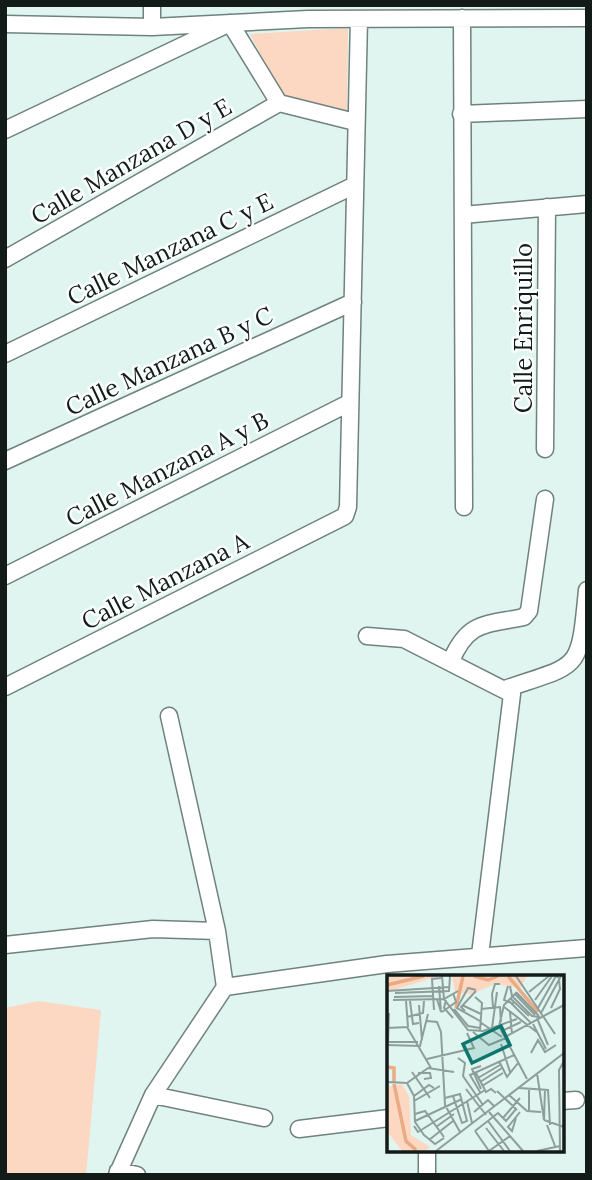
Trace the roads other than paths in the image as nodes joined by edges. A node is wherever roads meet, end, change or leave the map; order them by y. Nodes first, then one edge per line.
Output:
1 (152, 5) edge
2 (348, 14) edge
3 (587, 18) edge
4 (462, 19) junction
5 (230, 23) junction
6 (5, 24) edge
7 (152, 27) junction
8 (279, 103) junction
9 (587, 109) edge
10 (461, 114) junction
11 (355, 122) junction
12 (5, 130) edge
13 (355, 185) junction
14 (587, 204) edge
15 (547, 207) junction
16 (463, 215) junction
17 (5, 259) edge
18 (353, 302) junction
19 (5, 354) edge
20 (349, 403) junction
21 (545, 449) dead end
22 (5, 461) edge
23 (545, 499) dead end
24 (464, 507) dead end
25 (5, 576) edge
26 (587, 590) edge
27 (367, 636) dead end
28 (452, 661) junction
29 (5, 687) edge
30 (505, 689) junction
31 (169, 716) dead end
32 (217, 930) junction
33 (5, 945) edge
34 (587, 948) edge
35 (480, 955) junction
36 (225, 987) junction
37 (153, 1095) junction
38 (264, 1118) dead end
39 (387, 1118) edge
40 (299, 1129) dead end
41 (428, 1152) edge
42 (117, 1173) edge
43 (137, 1175) edge
44 (428, 1175) edge

1 - 7 street
2 - 4 street
2 - 5 street
2 - 11 street
3 - 4 street
4 - 10 street
5 - 7 street
5 - 8 street
5 - 12 street
6 - 7 street
8 - 11 street
8 - 17 street, Calle Manzana D y E
9 - 10 street
10 - 16 street
11 - 13 street
13 - 18 street
13 - 19 street, Calle Manzana C y E
14 - 15 street
15 - 16 street
15 - 21 street, Calle Enriquillo
16 - 24 street
18 - 20 street
18 - 22 street, Calle Manzana B y C
20 - 25 street, Calle Manzana A y B
20 - 29 street, Calle Manzana A
23 - 28 street
26 - 30 street
27 - 28 street
28 - 30 street
30 - 35 street
31 - 32 street
32 - 33 street
32 - 36 street
34 - 35 street
35 - 36 street
36 - 37 street
37 - 38 street
37 - 42 street
39 - 40 street
41 - 44 street
42 - 43 street

